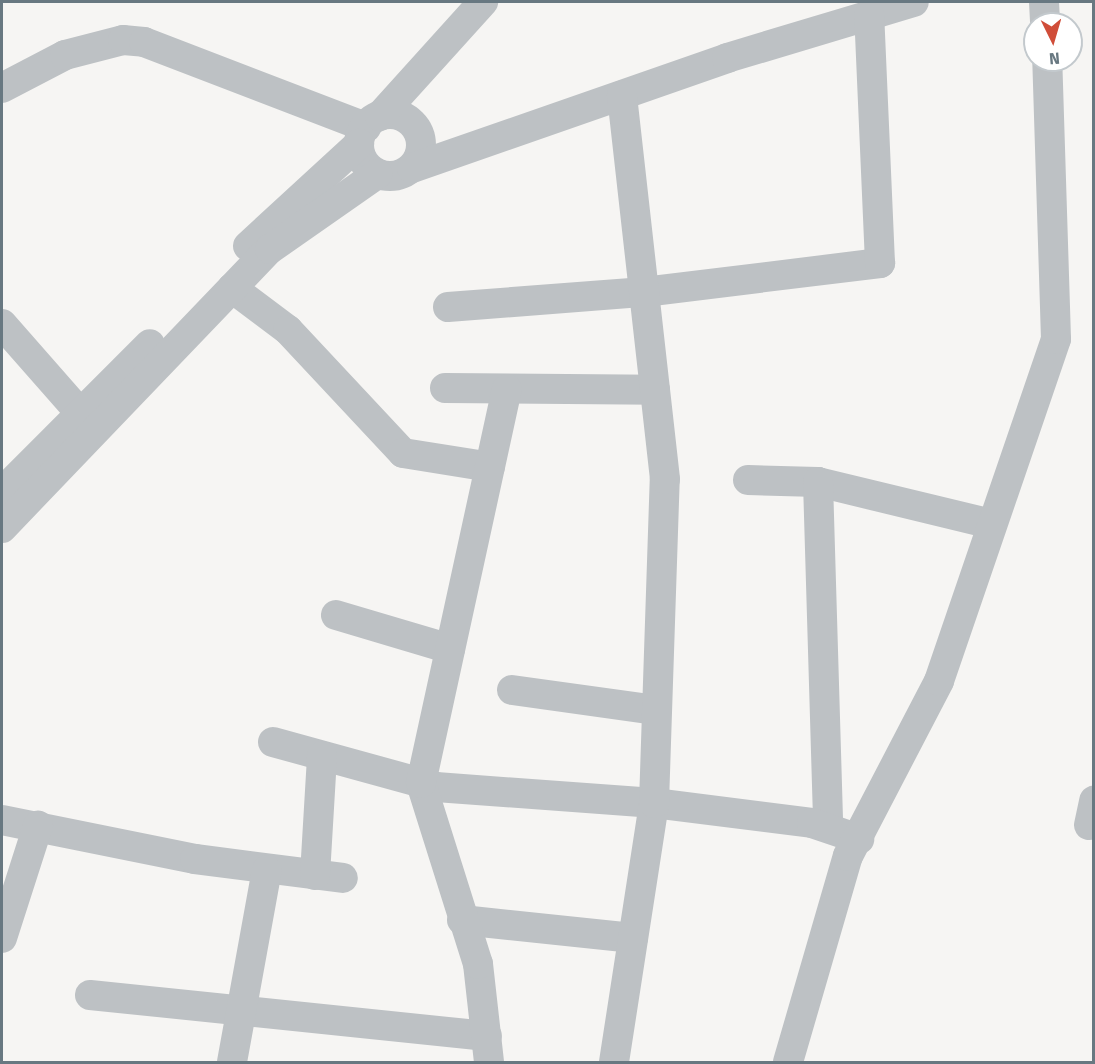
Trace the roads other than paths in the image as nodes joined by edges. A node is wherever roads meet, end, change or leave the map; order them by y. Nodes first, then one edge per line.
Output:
1 (914, 2) edge
2 (470, 6) edge
3 (869, 15) junction
4 (1047, 72) edge
5 (2, 88) edge
6 (622, 95) junction
7 (368, 129) junction
8 (412, 168) junction
9 (377, 174) junction
10 (264, 242) junction
11 (232, 288) junction
12 (644, 292) junction
13 (448, 307) dead end
14 (2, 324) edge
15 (445, 388) dead end
16 (507, 389) junction
17 (655, 390) junction
18 (81, 414) junction
19 (490, 467) junction
20 (748, 480) dead end
21 (818, 482) junction
22 (2, 492) edge
23 (991, 524) junction
24 (2, 528) edge
25 (336, 615) dead end
26 (450, 649) junction
27 (512, 690) dead end
28 (657, 710) junction
29 (273, 742) dead end
30 (322, 756) junction
31 (421, 783) junction
32 (654, 803) junction
33 (2, 820) edge
34 (38, 826) junction
35 (828, 828) junction
36 (860, 839) junction
37 (267, 870) junction
38 (462, 920) junction
39 (2, 938) edge
40 (633, 938) junction
41 (90, 995) dead end
42 (241, 1012) junction
43 (488, 1049) edge
44 (232, 1062) edge
45 (614, 1062) edge
46 (788, 1062) edge

1 - 3 street
2 - 7 street
3 - 6 street
3 - 12 street
4 - 23 street
5 - 7 street
6 - 8 street
6 - 12 street
7 - 8 street
7 - 9 street
7 - 10 street
8 - 9 street
9 - 10 street
10 - 11 street
10 - 18 street
11 - 19 street
11 - 24 street
12 - 13 street
12 - 17 street
14 - 18 street
15 - 16 street
16 - 17 street
16 - 19 street
17 - 28 street
18 - 22 street
19 - 26 street
20 - 21 street
21 - 23 street
21 - 35 street
23 - 36 street
25 - 26 street
26 - 31 street
27 - 28 street
28 - 32 street
29 - 30 street
30 - 31 street
30 - 37 street
31 - 32 street
31 - 38 street
32 - 35 street
32 - 40 street
33 - 34 street
34 - 37 street
34 - 39 street
35 - 36 street
36 - 46 street
37 - 42 street
38 - 40 street
38 - 43 street
40 - 45 street
41 - 42 street
42 - 43 street
42 - 44 street

